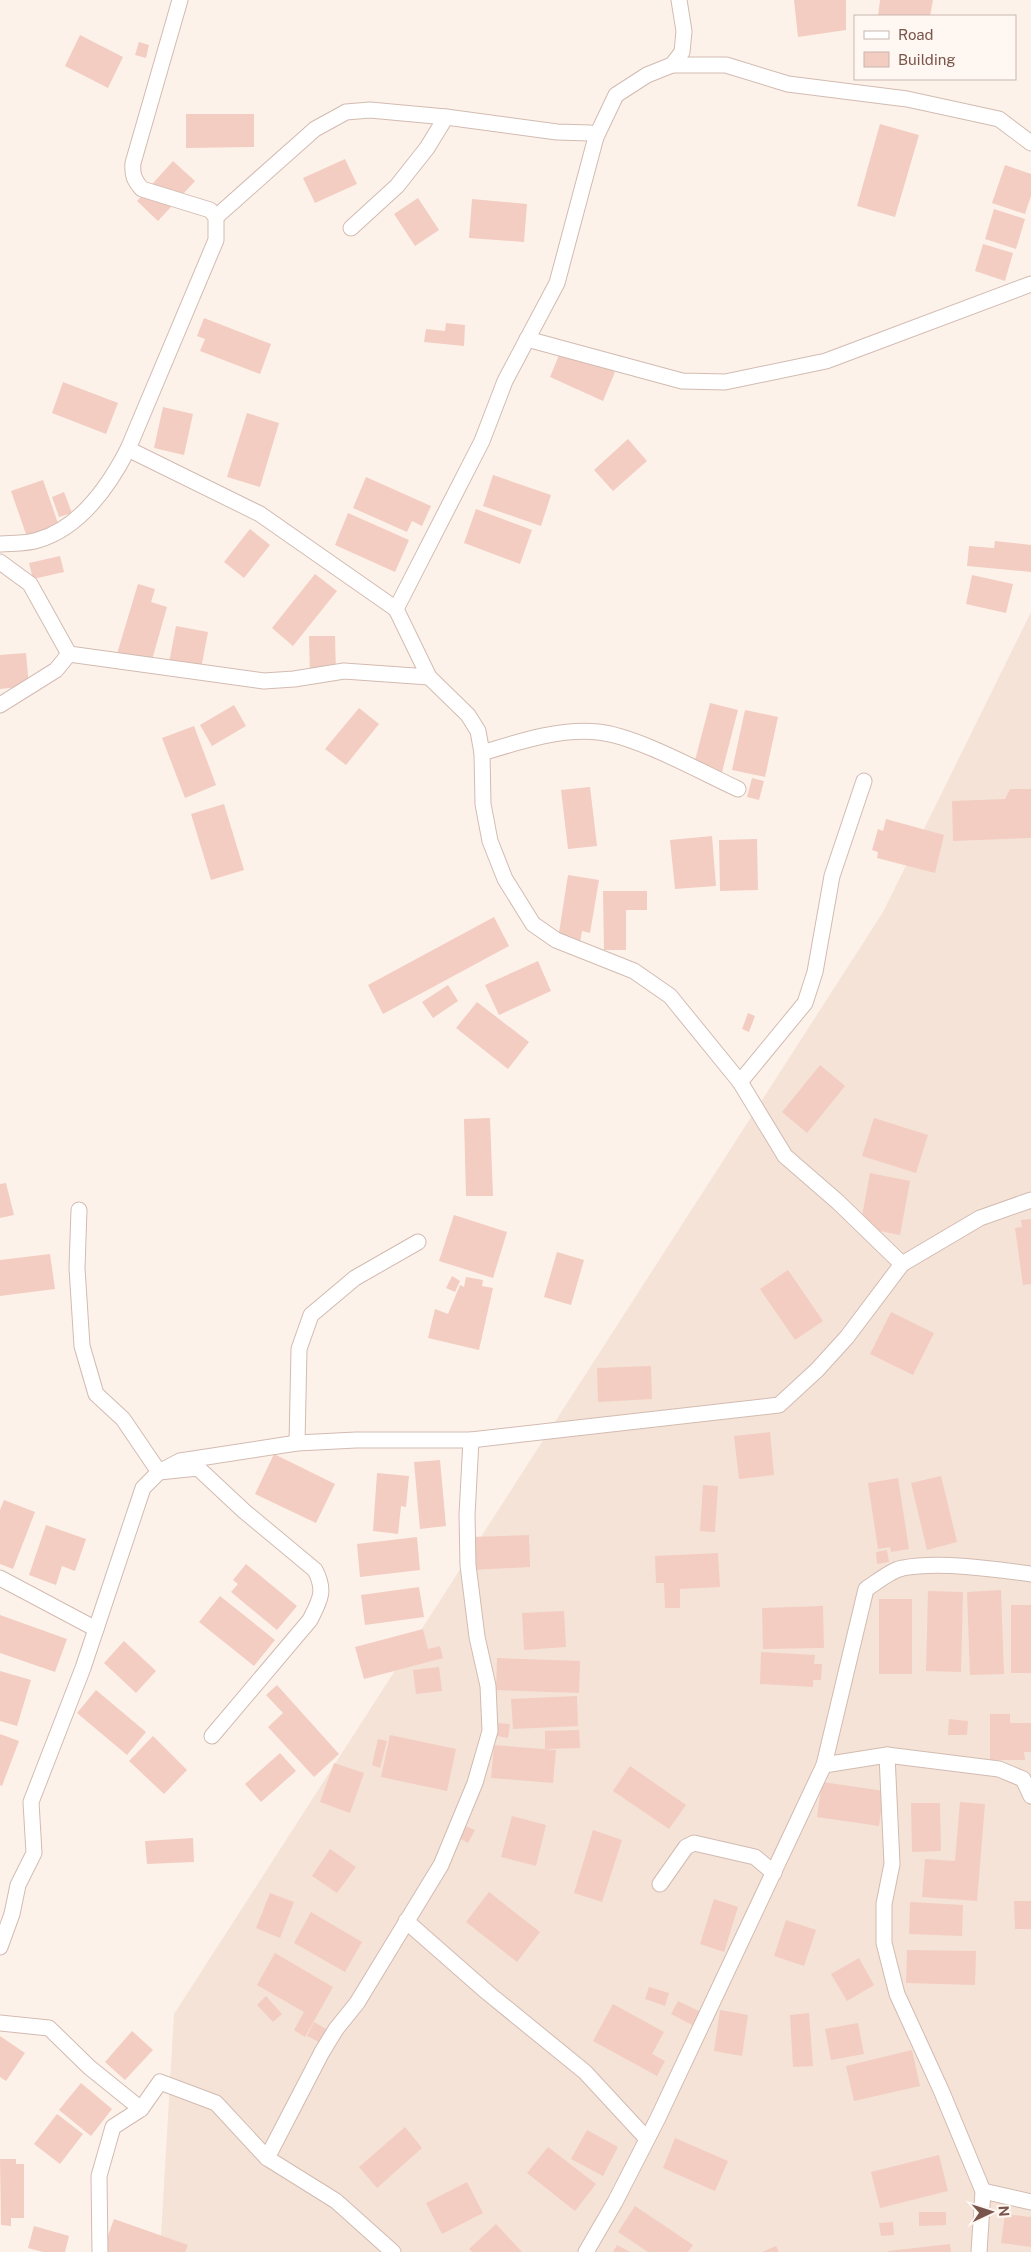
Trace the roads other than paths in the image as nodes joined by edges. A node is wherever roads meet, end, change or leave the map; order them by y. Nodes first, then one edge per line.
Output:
1 (180, 0) edge
2 (679, 0) edge
3 (672, 65) junction
4 (446, 117) junction
5 (596, 137) junction
6 (1031, 142) edge
7 (216, 217) junction
8 (351, 228) dead end
9 (1031, 284) edge
10 (527, 339) junction
11 (128, 449) junction
12 (0, 544) edge
13 (0, 562) edge
14 (396, 609) junction
15 (69, 654) junction
16 (429, 677) junction
17 (0, 705) edge
18 (482, 753) junction
19 (864, 781) dead end
20 (738, 789) dead end
21 (740, 1082) junction
22 (1031, 1200) edge
23 (79, 1210) dead end
24 (418, 1242) dead end
25 (902, 1264) junction
26 (471, 1440) junction
27 (297, 1444) junction
28 (159, 1472) junction
29 (1031, 1574) edge
30 (0, 1578) edge
31 (96, 1628) junction
32 (212, 1736) dead end
33 (887, 1756) junction
34 (824, 1765) junction
35 (1031, 1796) edge
36 (774, 1873) junction
37 (660, 1884) dead end
38 (406, 1921) junction
39 (0, 1947) edge
40 (0, 2023) edge
41 (141, 2109) junction
42 (647, 2139) junction
43 (267, 2158) junction
44 (983, 2191) junction
45 (1031, 2202) edge
46 (100, 2252) edge
47 (392, 2252) edge
48 (586, 2252) edge
49 (979, 2252) edge

1 - 7 street
2 - 3 street
3 - 5 street
3 - 6 street
4 - 5 street
4 - 7 street
4 - 8 street
5 - 10 street
7 - 11 street
9 - 10 street
10 - 14 street
11 - 12 street
11 - 14 street
13 - 15 street
14 - 16 street
15 - 16 street
15 - 17 street
16 - 18 street
18 - 20 street
18 - 21 street
19 - 21 street
21 - 25 street
22 - 25 street
23 - 28 street
24 - 27 street
25 - 26 street
26 - 27 street
26 - 38 street
27 - 28 street
28 - 31 street
28 - 32 street
29 - 34 street
30 - 31 street
31 - 39 street
33 - 34 street
33 - 35 street
33 - 44 street
34 - 36 street
36 - 37 street
36 - 42 street
38 - 42 street
38 - 43 street
40 - 41 street
41 - 43 street
41 - 46 street
42 - 48 street
43 - 47 street
44 - 45 street
44 - 49 street

